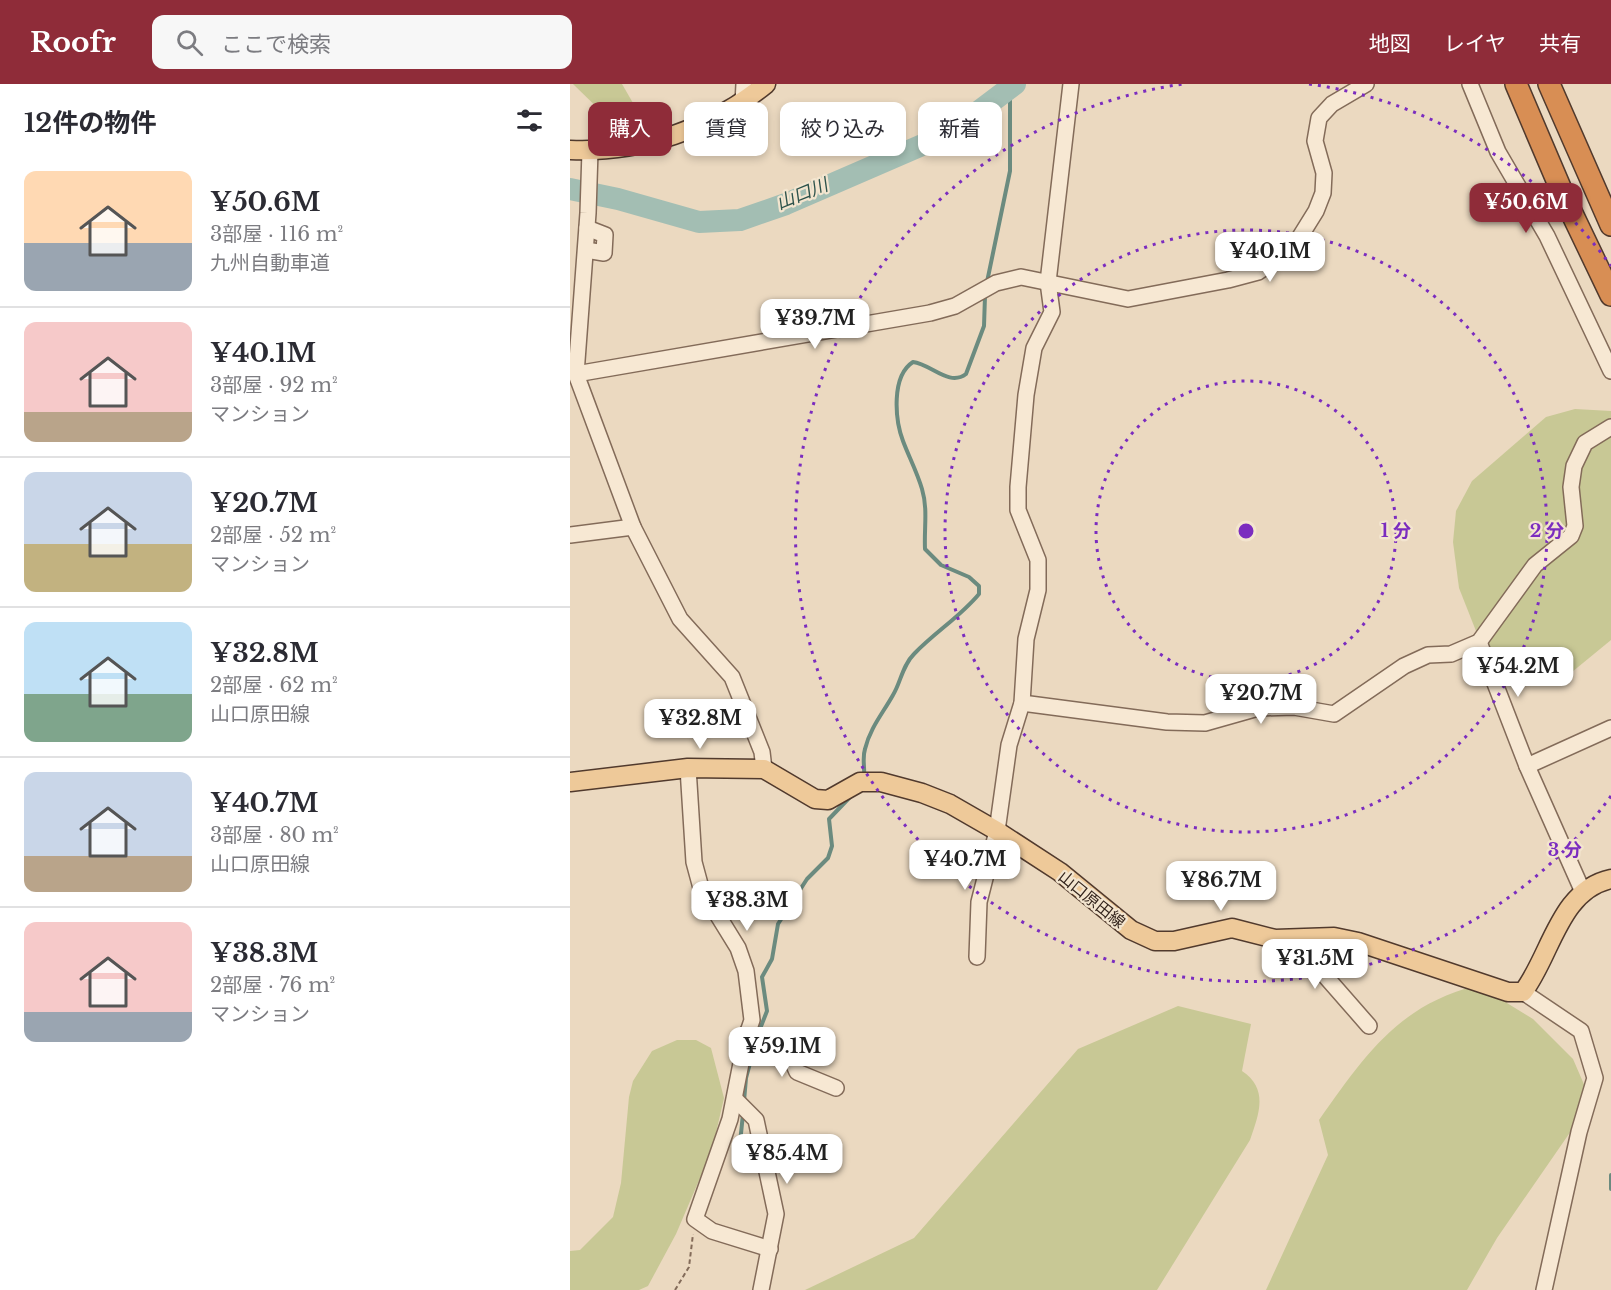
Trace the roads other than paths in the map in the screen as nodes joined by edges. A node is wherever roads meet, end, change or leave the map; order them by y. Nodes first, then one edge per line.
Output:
1 (744, 84) edge
2 (766, 84) edge
3 (1071, 84) edge
4 (1366, 84) edge
5 (1470, 84) edge
6 (1516, 84) edge
7 (1549, 84) edge
8 (743, 102) edge
9 (744, 102) edge
10 (684, 131) edge
11 (570, 150) edge
12 (590, 158) junction
13 (1611, 225) edge
14 (1048, 282) junction
15 (1611, 295) edge
16 (1611, 371) edge
17 (576, 374) junction
18 (1611, 427) edge
19 (633, 527) junction
20 (570, 535) edge
21 (1479, 642) junction
22 (1022, 704) junction
23 (1611, 728) edge
24 (1527, 766) junction
25 (688, 768) junction
26 (764, 769) junction
27 (570, 782) edge
28 (997, 831) junction
29 (1611, 879) edge
30 (1583, 892) junction
31 (1275, 939) junction
32 (977, 957) dead end
33 (1523, 992) junction
34 (1369, 1026) dead end
35 (748, 1031) junction
36 (836, 1088) dead end
37 (735, 1099) junction
38 (770, 1249) junction
39 (761, 1290) edge
40 (1544, 1290) edge

1 - 8 street
2 - 9 main road
3 - 14 street
4 - 14 street
5 - 16 street
6 - 15 highway
7 - 13 highway
10 - 12 main road
11 - 12 main road
12 - 17 street
14 - 17 street
14 - 22 street
17 - 19 street
18 - 21 street
19 - 20 street
19 - 26 street
21 - 22 street
21 - 24 street
22 - 28 street
23 - 24 street
24 - 30 street
25 - 26 main road, 山口原田線
25 - 27 main road, 山口原田線
25 - 35 street
26 - 28 main road, 山口原田線
28 - 31 main road, 山口原田線
28 - 32 street
29 - 30 main road
30 - 33 main road
31 - 33 main road, 山口原田線
31 - 34 street
33 - 40 street
35 - 36 street
35 - 37 street
37 - 38 street
37 - 38 street
38 - 39 street

